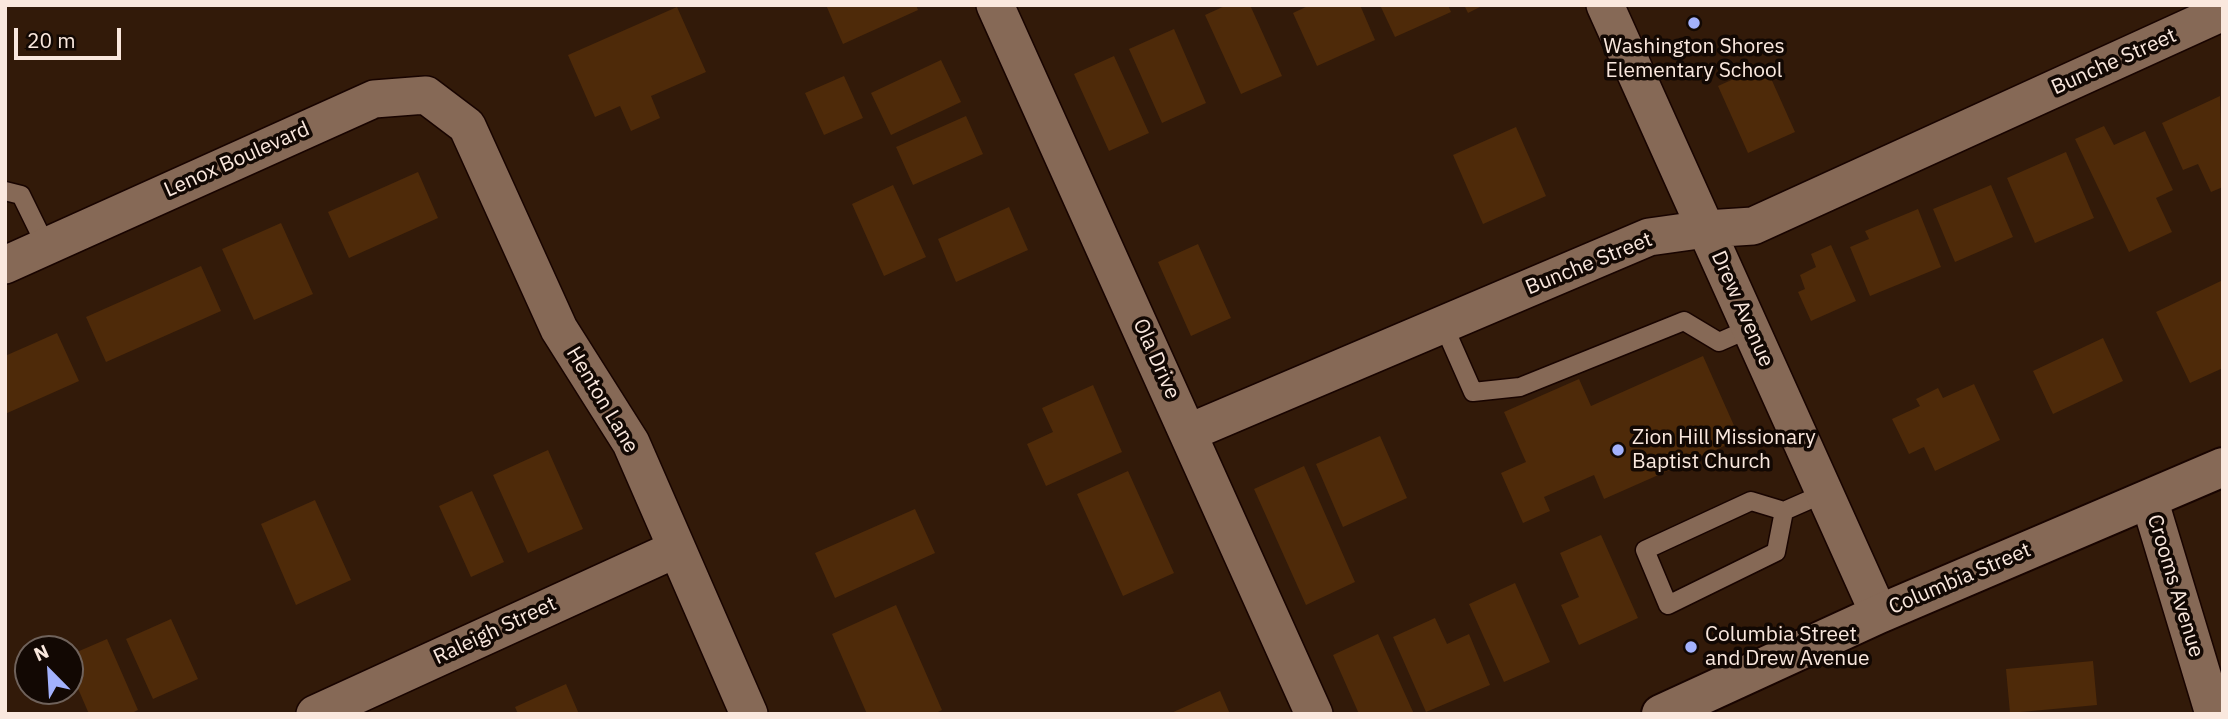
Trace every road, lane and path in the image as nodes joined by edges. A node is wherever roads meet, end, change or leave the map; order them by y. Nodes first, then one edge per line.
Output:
1 (1605, 5) edge
2 (1007, 9) edge
3 (2223, 12) edge
4 (467, 126) joint
5 (5, 191) edge
6 (1706, 229) junction
7 (46, 246) junction
8 (5, 264) edge
9 (1443, 324) junction
10 (1751, 328) junction
11 (1190, 432) junction
12 (2223, 467) edge
13 (1825, 493) junction
14 (2149, 499) junction
15 (1784, 511) junction
16 (676, 549) junction
17 (1879, 614) junction
18 (315, 714) edge
19 (749, 714) edge
20 (1314, 714) edge
21 (1661, 714) edge
22 (2214, 714) edge

1 - 6 street, Drew Avenue
2 - 11 street, Ola Drive
3 - 6 street, Bunche Street
4 - 7 street, Lenox Boulevard
4 - 16 street, Henton Lane
5 - 7 lane
6 - 9 street, Bunche Street
6 - 10 street, Drew Avenue
7 - 8 street, Lenox Boulevard
9 - 10 lane
9 - 11 street, Bunche Street
10 - 13 street, Drew Avenue
11 - 20 street, Ola Drive
12 - 14 street, Columbia Street
13 - 15 lane
13 - 17 street, Drew Avenue
14 - 17 street, Columbia Street
14 - 22 street, Crooms Avenue
15 - 15 lane
16 - 18 street, Raleigh Street
16 - 19 street, Henton Lane
17 - 21 street, Columbia Street

